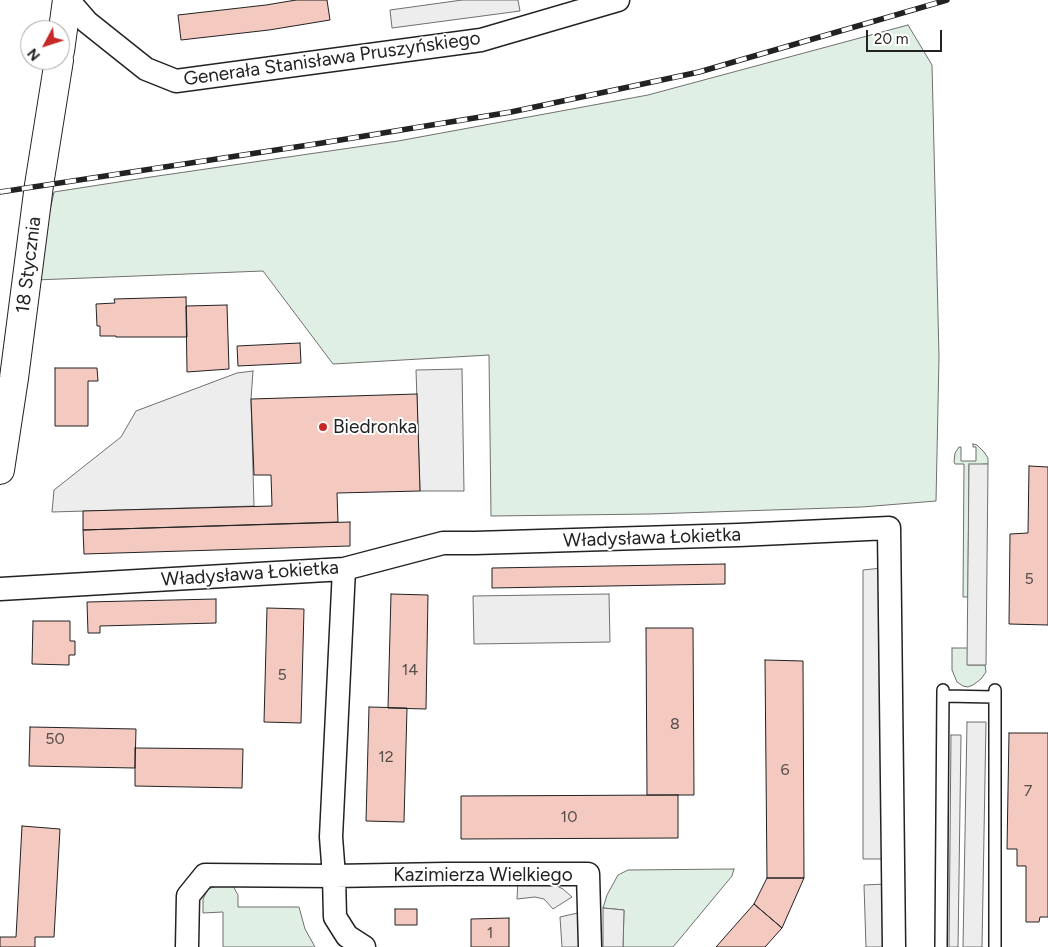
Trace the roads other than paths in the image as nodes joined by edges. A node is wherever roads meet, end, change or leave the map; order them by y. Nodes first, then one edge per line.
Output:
1 (68, 0) edge
2 (618, 0) edge
3 (65, 20) edge
4 (57, 70) edge
5 (7, 379) edge
6 (0, 470) edge
7 (344, 568) junction
8 (0, 589) edge
9 (334, 876) junction
10 (188, 947) edge
11 (364, 947) edge
12 (590, 947) edge
13 (894, 947) edge
14 (941, 947) edge
15 (995, 947) edge

1 - 2 street, Generała Stanisława Pruszyńskiego
1 - 3 street
4 - 5 street, 18 Stycznia
5 - 6 street, 18 Stycznia
7 - 8 street, Władysława Łokietka
7 - 9 street
7 - 13 street, Władysława Łokietka
9 - 10 street
9 - 11 street
9 - 12 street, Kazimierza Wielkiego
14 - 15 lane

